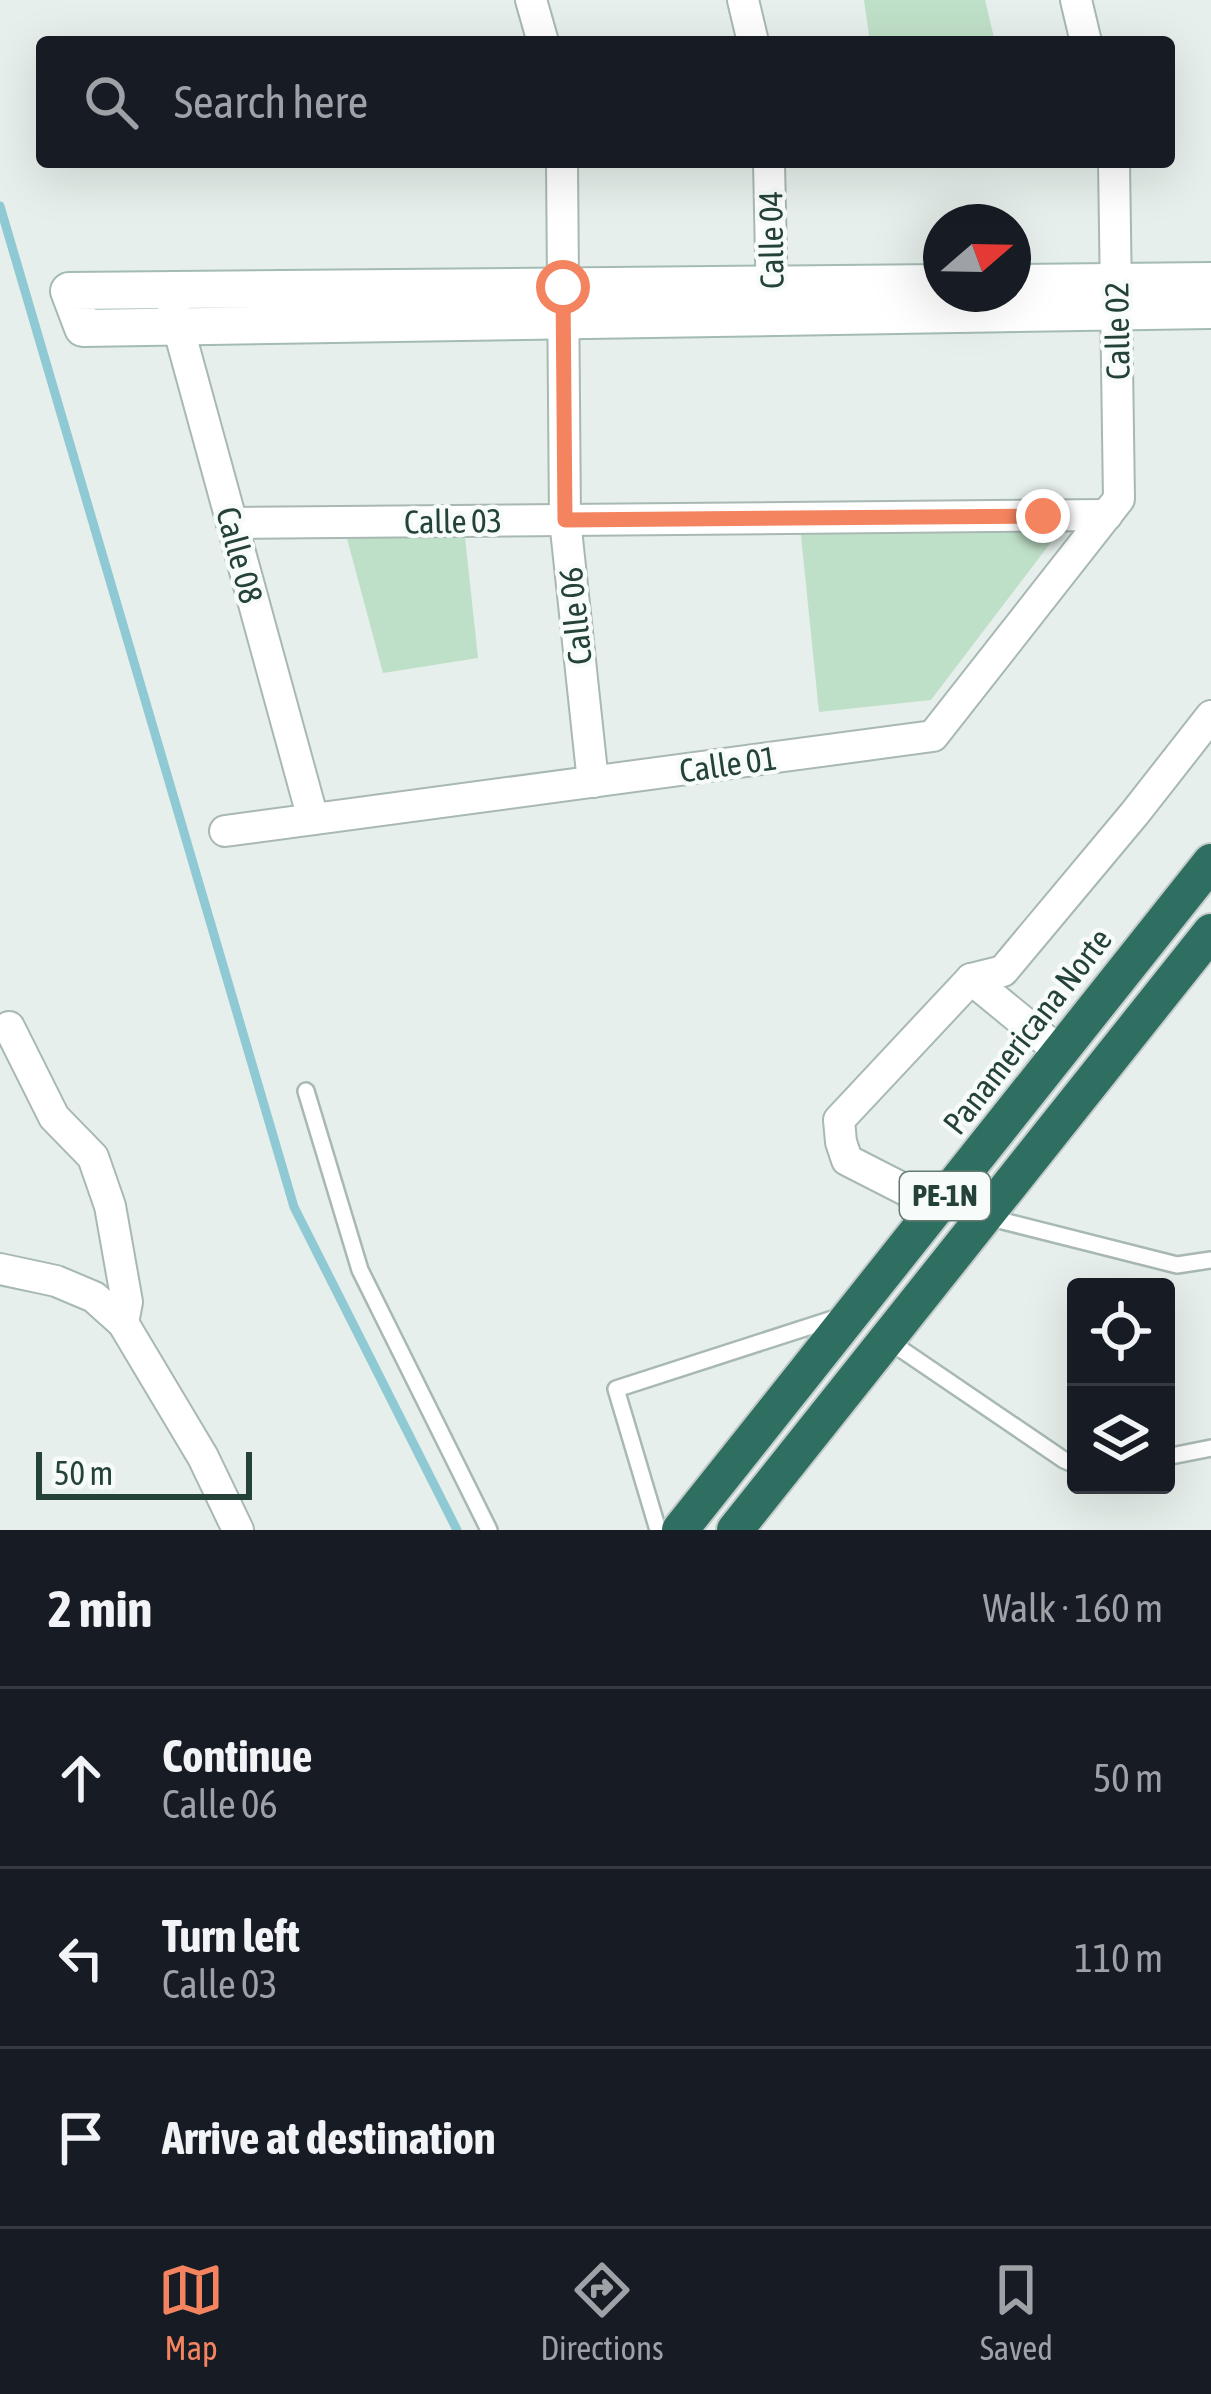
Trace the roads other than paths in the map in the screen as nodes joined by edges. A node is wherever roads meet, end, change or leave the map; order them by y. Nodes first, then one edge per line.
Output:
1 (531, 0) edge
2 (743, 0) edge
3 (1076, 0) edge
4 (541, 36) edge
5 (752, 36) edge
6 (1085, 36) edge
7 (562, 168) edge
8 (769, 168) edge
9 (1114, 168) edge
10 (1211, 281) edge
11 (923, 285) edge
12 (1031, 285) edge
13 (168, 290) junction
14 (1116, 296) junction
15 (772, 301) junction
16 (563, 304) junction
17 (1211, 310) edge
18 (178, 327) junction
19 (1113, 507) junction
20 (565, 520) junction
21 (232, 523) junction
22 (1211, 716) edge
23 (593, 782) junction
24 (313, 819) junction
25 (225, 831) dead end
26 (1211, 862) edge
27 (1211, 932) edge
28 (971, 979) junction
29 (9, 1027) dead end
30 (1060, 1052) junction
31 (306, 1091) dead end
32 (937, 1206) junction
33 (984, 1216) junction
34 (1211, 1260) edge
35 (0, 1269) edge
36 (853, 1312) junction
37 (123, 1323) junction
38 (887, 1340) junction
39 (1211, 1448) edge
40 (1175, 1455) edge
41 (1067, 1461) edge
42 (238, 1530) edge
43 (489, 1530) edge
44 (658, 1530) edge
45 (680, 1530) edge
46 (735, 1530) edge

1 - 4 street
2 - 5 street
3 - 6 street
7 - 16 street, Calle 06
8 - 15 street, Calle 04
9 - 14 street, Calle 02
10 - 14 street
11 - 15 street
12 - 14 street
13 - 16 street
13 - 18 street, Calle 08
13 - 18 street
14 - 15 street
14 - 17 street
14 - 19 street, Calle 02
15 - 16 street
16 - 18 street
16 - 20 street, Calle 06
18 - 21 street, Calle 08
19 - 20 street, Calle 03
19 - 23 street, Calle 01
20 - 21 street, Calle 03
20 - 23 street, Calle 06
21 - 24 street, Calle 08
22 - 28 street
23 - 24 street, Calle 01
24 - 25 street, Calle 01
26 - 30 highway, Panamericana Norte / PE-1N
27 - 33 highway, PE-1N
28 - 30 street
28 - 32 street
29 - 37 street
30 - 32 highway, Panamericana Norte / PE-1N
31 - 43 lane
32 - 36 highway, Panamericana Norte / PE-1N
33 - 34 lane
33 - 38 highway, PE-1N
35 - 37 street
36 - 44 lane
36 - 45 highway, Panamericana Norte / PE-1N
37 - 42 street
38 - 41 lane
38 - 46 highway, PE-1N
39 - 40 lane

